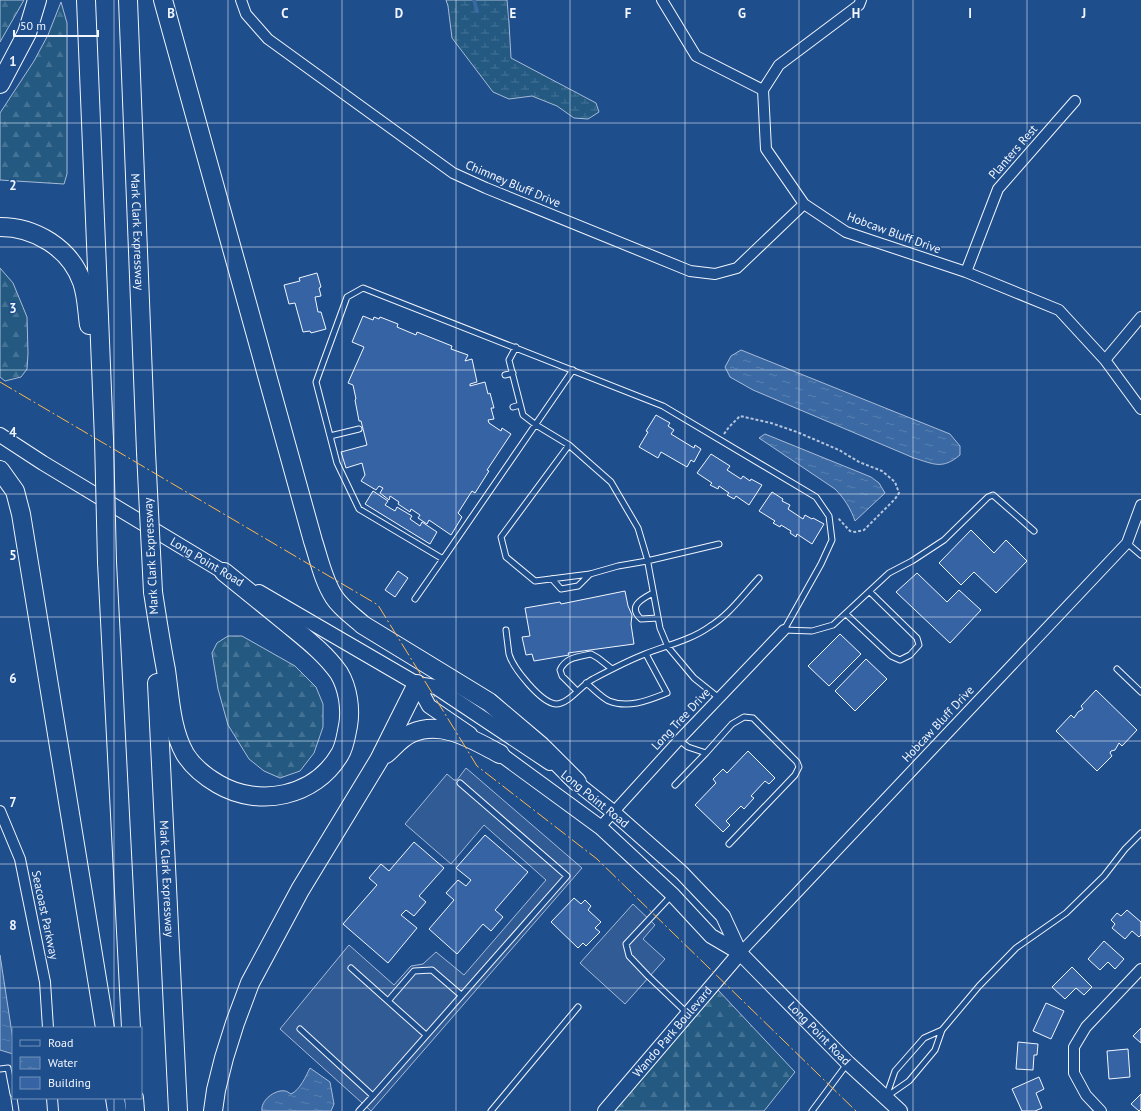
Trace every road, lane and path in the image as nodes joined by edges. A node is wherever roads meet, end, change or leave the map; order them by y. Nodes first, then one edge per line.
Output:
1 (37, 0) edge
2 (86, 0) edge
3 (128, 0) edge
4 (163, 0) edge
5 (241, 0) edge
6 (662, 0) edge
7 (861, 0) edge
8 (0, 84) edge
9 (763, 90) junction
10 (1075, 101) dead end
11 (804, 204) junction
12 (0, 227) edge
13 (966, 272) junction
14 (1141, 317) edge
15 (516, 347) junction
16 (1105, 360) junction
17 (573, 370) junction
18 (512, 373) junction
19 (505, 375) dead end
20 (520, 405) junction
21 (513, 407) dead end
22 (1141, 409) edge
23 (536, 425) junction
24 (359, 429) dead end
25 (0, 435) edge
26 (330, 436) junction
27 (104, 439) junction
28 (720, 440) junction
29 (569, 445) junction
30 (0, 470) edge
31 (1141, 505) edge
32 (830, 521) junction
33 (1034, 531) dead end
34 (1127, 543) junction
35 (719, 544) dead end
36 (1141, 555) edge
37 (443, 559) junction
38 (647, 561) junction
39 (224, 572) junction
40 (590, 574) junction
41 (759, 578) dead end
42 (552, 579) junction
43 (153, 592) junction
44 (870, 592) junction
45 (653, 593) junction
46 (415, 599) dead end
47 (846, 614) junction
48 (658, 618) junction
49 (506, 630) dead end
50 (784, 630) junction
51 (668, 647) junction
52 (646, 654) junction
53 (612, 669) junction
54 (1117, 669) dead end
55 (586, 683) junction
56 (417, 684) junction
57 (577, 691) junction
58 (1141, 692) edge
59 (718, 698) junction
60 (679, 740) junction
61 (706, 753) junction
62 (500, 754) junction
63 (379, 760) junction
64 (577, 782) junction
65 (460, 783) dead end
66 (675, 785) dead end
67 (0, 811) edge
68 (613, 812) junction
69 (600, 827) junction
70 (1141, 833) edge
71 (729, 844) dead end
72 (672, 894) junction
73 (740, 953) junction
74 (351, 968) dead end
75 (1141, 969) edge
76 (461, 995) junction
77 (388, 1001) junction
78 (578, 1007) dead end
79 (688, 1014) junction
80 (48, 1027) edge
81 (105, 1027) edge
82 (131, 1027) edge
83 (300, 1029) dead end
84 (942, 1030) junction
85 (426, 1035) junction
86 (848, 1063) junction
87 (0, 1069) edge
88 (12, 1089) edge
89 (373, 1096) junction
90 (886, 1098) junction
91 (14, 1099) edge
92 (52, 1099) edge
93 (116, 1099) edge
94 (134, 1099) edge
95 (16, 1111) edge
96 (53, 1111) edge
97 (117, 1111) edge
98 (135, 1111) edge
99 (178, 1111) edge
100 (213, 1111) edge
101 (359, 1111) edge
102 (491, 1111) edge
103 (605, 1111) edge
104 (812, 1111) edge
105 (900, 1111) edge
106 (1101, 1111) edge

1 - 8 highway
2 - 27 highway
3 - 43 highway, Mark Clark Expressway, bridge
4 - 64 highway
5 - 11 street, Chimney Bluff Drive
6 - 9 street
7 - 9 street
9 - 11 street, Hobcaw Bluff Drive
10 - 13 street, Planters Rest
11 - 13 street, Hobcaw Bluff Drive
12 - 27 highway
13 - 16 street, Hobcaw Bluff Drive
14 - 16 street
15 - 17 lane
15 - 18 lane
15 - 26 lane
16 - 22 street, Hobcaw Bluff Drive
17 - 23 lane
17 - 28 lane
18 - 19 lane
18 - 20 lane
20 - 21 lane
20 - 23 lane
23 - 29 lane
23 - 37 lane
24 - 26 lane
25 - 39 main road, Long Point Road
26 - 37 lane
27 - 82 highway, bridge
28 - 32 lane
28 - 32 path
29 - 38 lane
29 - 42 lane
30 - 81 highway
31 - 34 street, Hobcaw Bluff Drive
32 - 50 lane
33 - 44 lane
34 - 36 lane
34 - 73 street, Hobcaw Bluff Drive
35 - 38 lane
37 - 46 lane
38 - 40 lane
38 - 45 lane
39 - 43 highway
39 - 56 main road, Long Point Road
40 - 42 lane
40 - 42 lane
41 - 51 lane
43 - 99 highway, Mark Clark Expressway
44 - 47 lane
44 - 47 lane
45 - 48 lane
45 - 48 lane
47 - 50 lane
48 - 51 lane
49 - 57 lane
50 - 59 street, Long Tree Drive
51 - 52 lane
51 - 59 lane
52 - 53 lane
52 - 55 lane
53 - 55 lane
53 - 57 lane
54 - 58 lane
55 - 57 lane
56 - 62 main road, Long Point Road
56 - 63 highway
56 - 64 main road, Long Point Road
59 - 60 street, Long Tree Drive
60 - 61 lane
60 - 68 street, Long Tree Drive
61 - 66 lane
61 - 71 lane
62 - 63 highway
62 - 69 main road, Long Point Road
63 - 100 highway
64 - 68 main road, Long Point Road
65 - 76 lane
67 - 80 street, Seacoast Parkway
68 - 69 street, Long Tree Drive
68 - 73 main road, Long Point Road
69 - 72 main road, Long Point Road
70 - 84 lane
72 - 73 main road, Long Point Road
72 - 79 lane
73 - 79 main road, Wando Park Boulevard
73 - 86 main road, Long Point Road
74 - 77 lane
75 - 106 street
76 - 77 lane
76 - 85 lane
77 - 85 lane
78 - 102 lane
79 - 103 main road, Wando Park Boulevard
83 - 89 lane
84 - 90 lane
84 - 90 lane
85 - 89 lane
86 - 90 main road, Long Point Road
86 - 104 lane
87 - 88 lane
89 - 101 lane
90 - 105 main road, Long Point Road
91 - 95 lane
92 - 96 street
93 - 97 highway
94 - 98 highway

